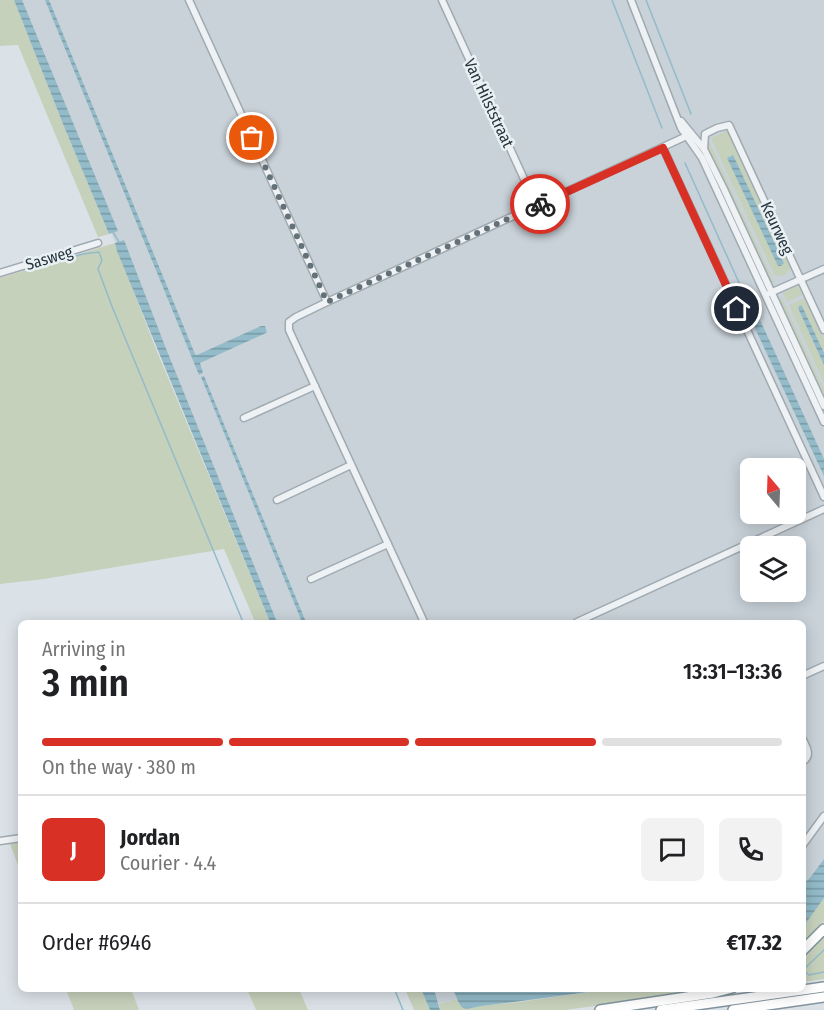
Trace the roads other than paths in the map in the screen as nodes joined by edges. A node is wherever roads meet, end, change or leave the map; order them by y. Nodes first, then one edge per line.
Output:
1 (189, 0) edge
2 (442, 0) edge
3 (631, 0) edge
4 (689, 135) junction
5 (663, 148) junction
6 (704, 149) junction
7 (536, 206) junction
8 (98, 243) dead end
9 (824, 269) edge
10 (0, 273) edge
11 (801, 280) junction
12 (769, 294) junction
13 (327, 302) junction
14 (824, 330) edge
15 (315, 386) junction
16 (824, 406) edge
17 (244, 418) dead end
18 (824, 422) edge
19 (351, 465) junction
20 (824, 497) edge
21 (278, 500) dead end
22 (824, 509) edge
23 (388, 544) junction
24 (311, 579) dead end
25 (423, 620) edge
26 (581, 620) edge
27 (824, 666) edge
28 (806, 674) edge
29 (824, 816) edge
30 (18, 838) edge
31 (0, 841) edge
32 (806, 841) edge
33 (824, 929) edge
34 (806, 947) edge
35 (824, 987) edge
36 (806, 990) edge
37 (717, 992) edge
38 (789, 992) edge
39 (824, 997) edge
40 (600, 1010) edge
41 (661, 1010) edge
42 (733, 1010) edge

1 - 13 street
2 - 7 street, Van Hilststraat
3 - 4 street
4 - 5 street
4 - 6 street
4 - 12 street
5 - 7 street
5 - 20 street
6 - 11 street, Keurweg
6 - 12 street
7 - 13 street
8 - 10 street, Sasweg
9 - 11 street
11 - 12 street
11 - 14 street, Keurweg
12 - 16 street
12 - 18 street
13 - 15 street
15 - 17 street
15 - 19 street
19 - 21 street
19 - 23 street
22 - 26 street
23 - 24 street
23 - 25 street
27 - 28 street
29 - 32 street
30 - 31 street
33 - 34 highway
35 - 36 highway
37 - 40 highway
38 - 41 highway
39 - 42 highway

